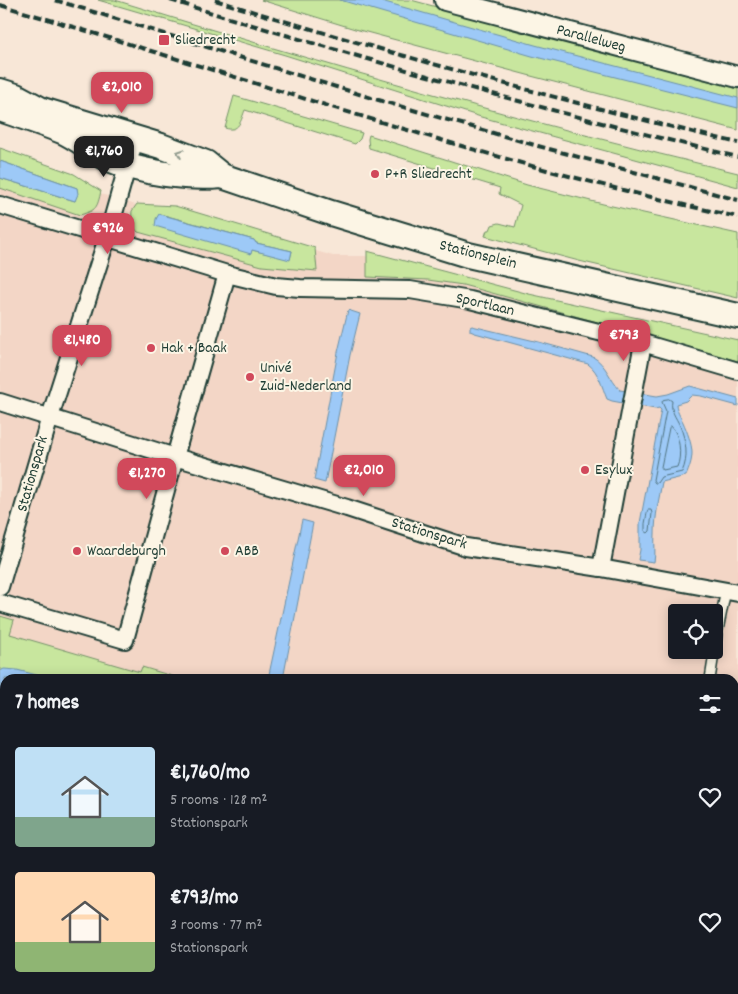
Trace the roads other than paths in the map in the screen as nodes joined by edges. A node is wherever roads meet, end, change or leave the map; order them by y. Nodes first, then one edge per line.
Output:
1 (445, 0) edge
2 (738, 77) edge
3 (0, 91) edge
4 (0, 109) edge
5 (135, 139) junction
6 (127, 165) junction
7 (222, 176) junction
8 (0, 205) edge
9 (107, 238) junction
10 (226, 274) junction
11 (738, 316) edge
12 (643, 343) junction
13 (738, 371) edge
14 (0, 402) edge
15 (50, 417) junction
16 (175, 457) junction
17 (601, 568) junction
18 (0, 587) edge
19 (732, 591) edge
20 (0, 603) edge
21 (711, 674) edge

1 - 2 street, Parallelweg
3 - 5 main road, Stationsplein
4 - 6 main road, Stationsplein
5 - 6 street, Stationspark
7 -> 5 main road, Stationsplein
6 - 7 main road, Stationsplein
6 - 9 street, Stationspark
7 - 11 main road, Stationsplein
8 - 9 street
9 - 10 street
9 - 15 street, Stationspark
10 - 12 street, Sportlaan
10 - 16 street
12 - 13 street, Sportlaan
12 - 17 street
14 - 15 street, Stationspark
15 - 16 street, Stationspark
15 - 18 street, Stationspark
16 - 17 street, Stationspark
16 - 20 street
17 - 19 street, Stationspark
19 - 21 lane

